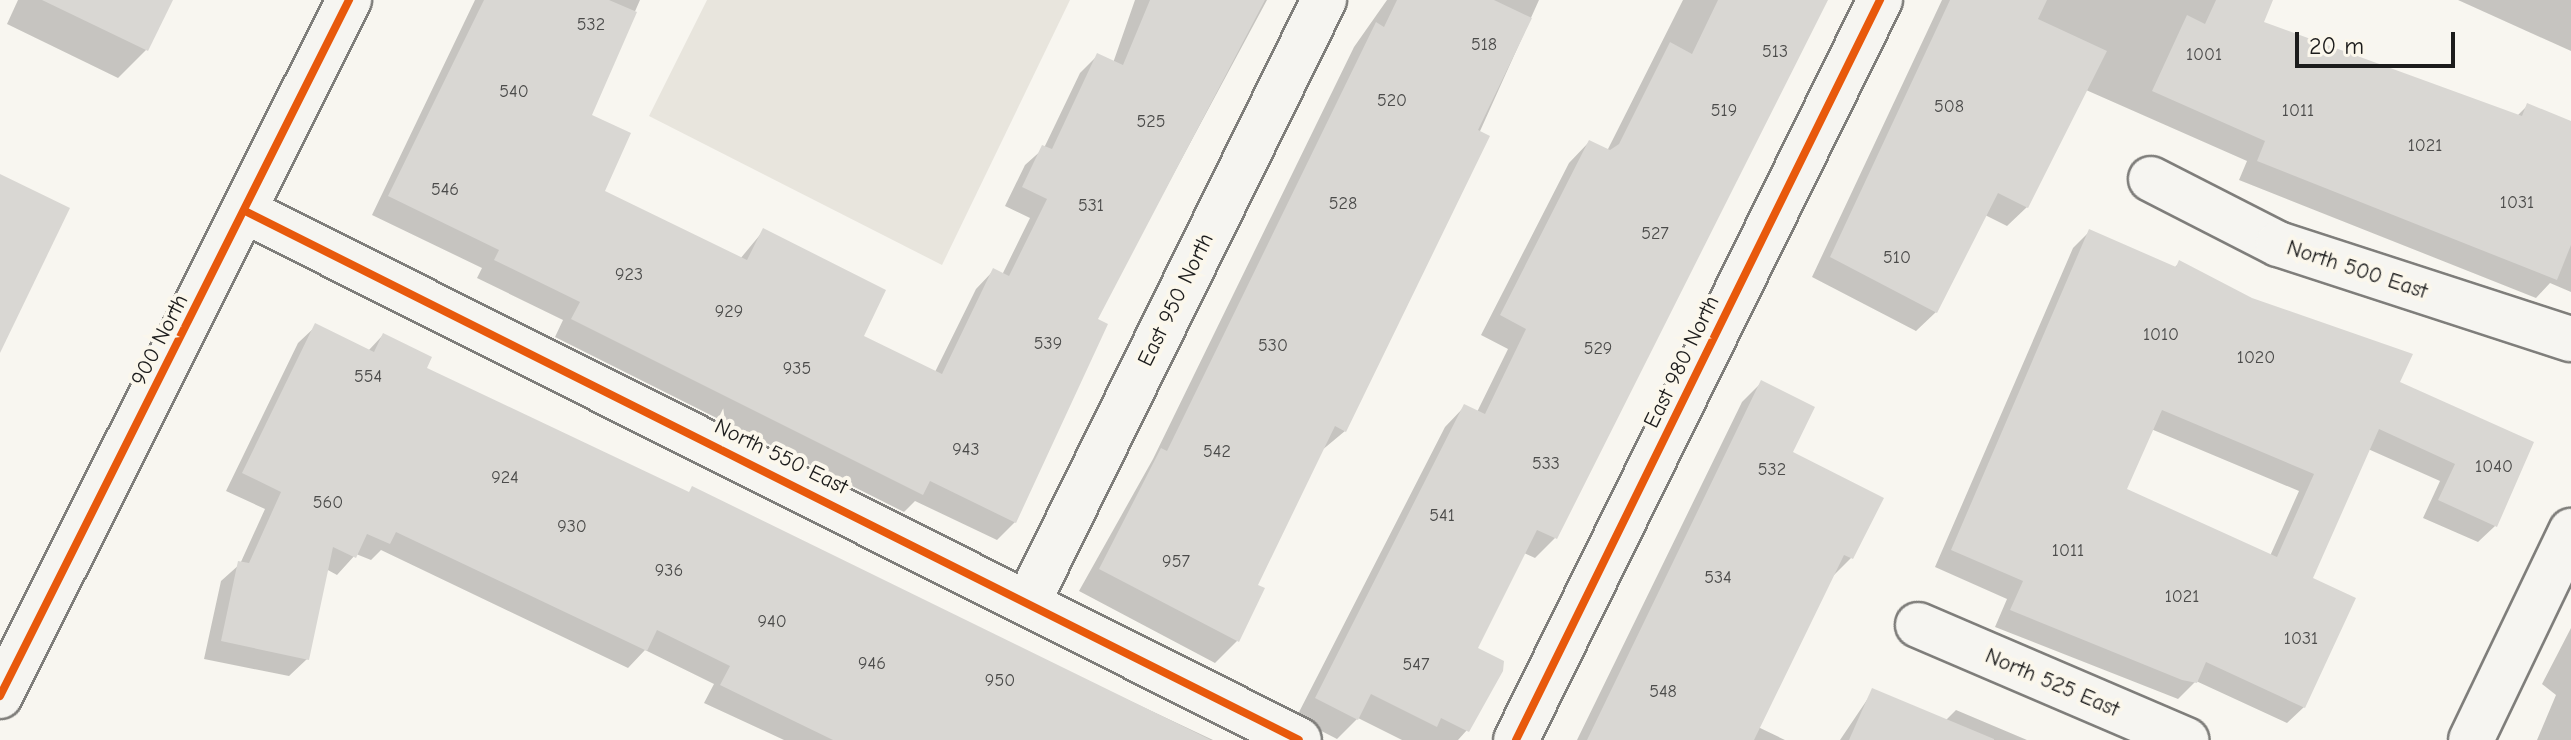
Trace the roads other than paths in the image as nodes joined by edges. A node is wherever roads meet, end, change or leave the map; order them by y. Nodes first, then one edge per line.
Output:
1 (349, 0) edge
2 (1324, 0) edge
3 (1880, 0) edge
4 (2151, 179) dead end
5 (245, 211) junction
6 (2571, 339) edge
7 (2571, 531) edge
8 (1029, 600) junction
9 (1918, 625) dead end
10 (0, 696) edge
11 (1299, 740) edge
12 (1516, 740) edge
13 (2186, 740) edge
14 (2471, 740) edge

1 - 5 street, 900 North
2 - 8 street, East 950 North
3 - 12 street, East 980 North
4 - 6 street, North 500 East
5 - 8 street, North 550 East
5 - 10 street, 900 North
7 - 14 street
8 - 11 street, North 550 East
9 - 13 street, North 525 East

